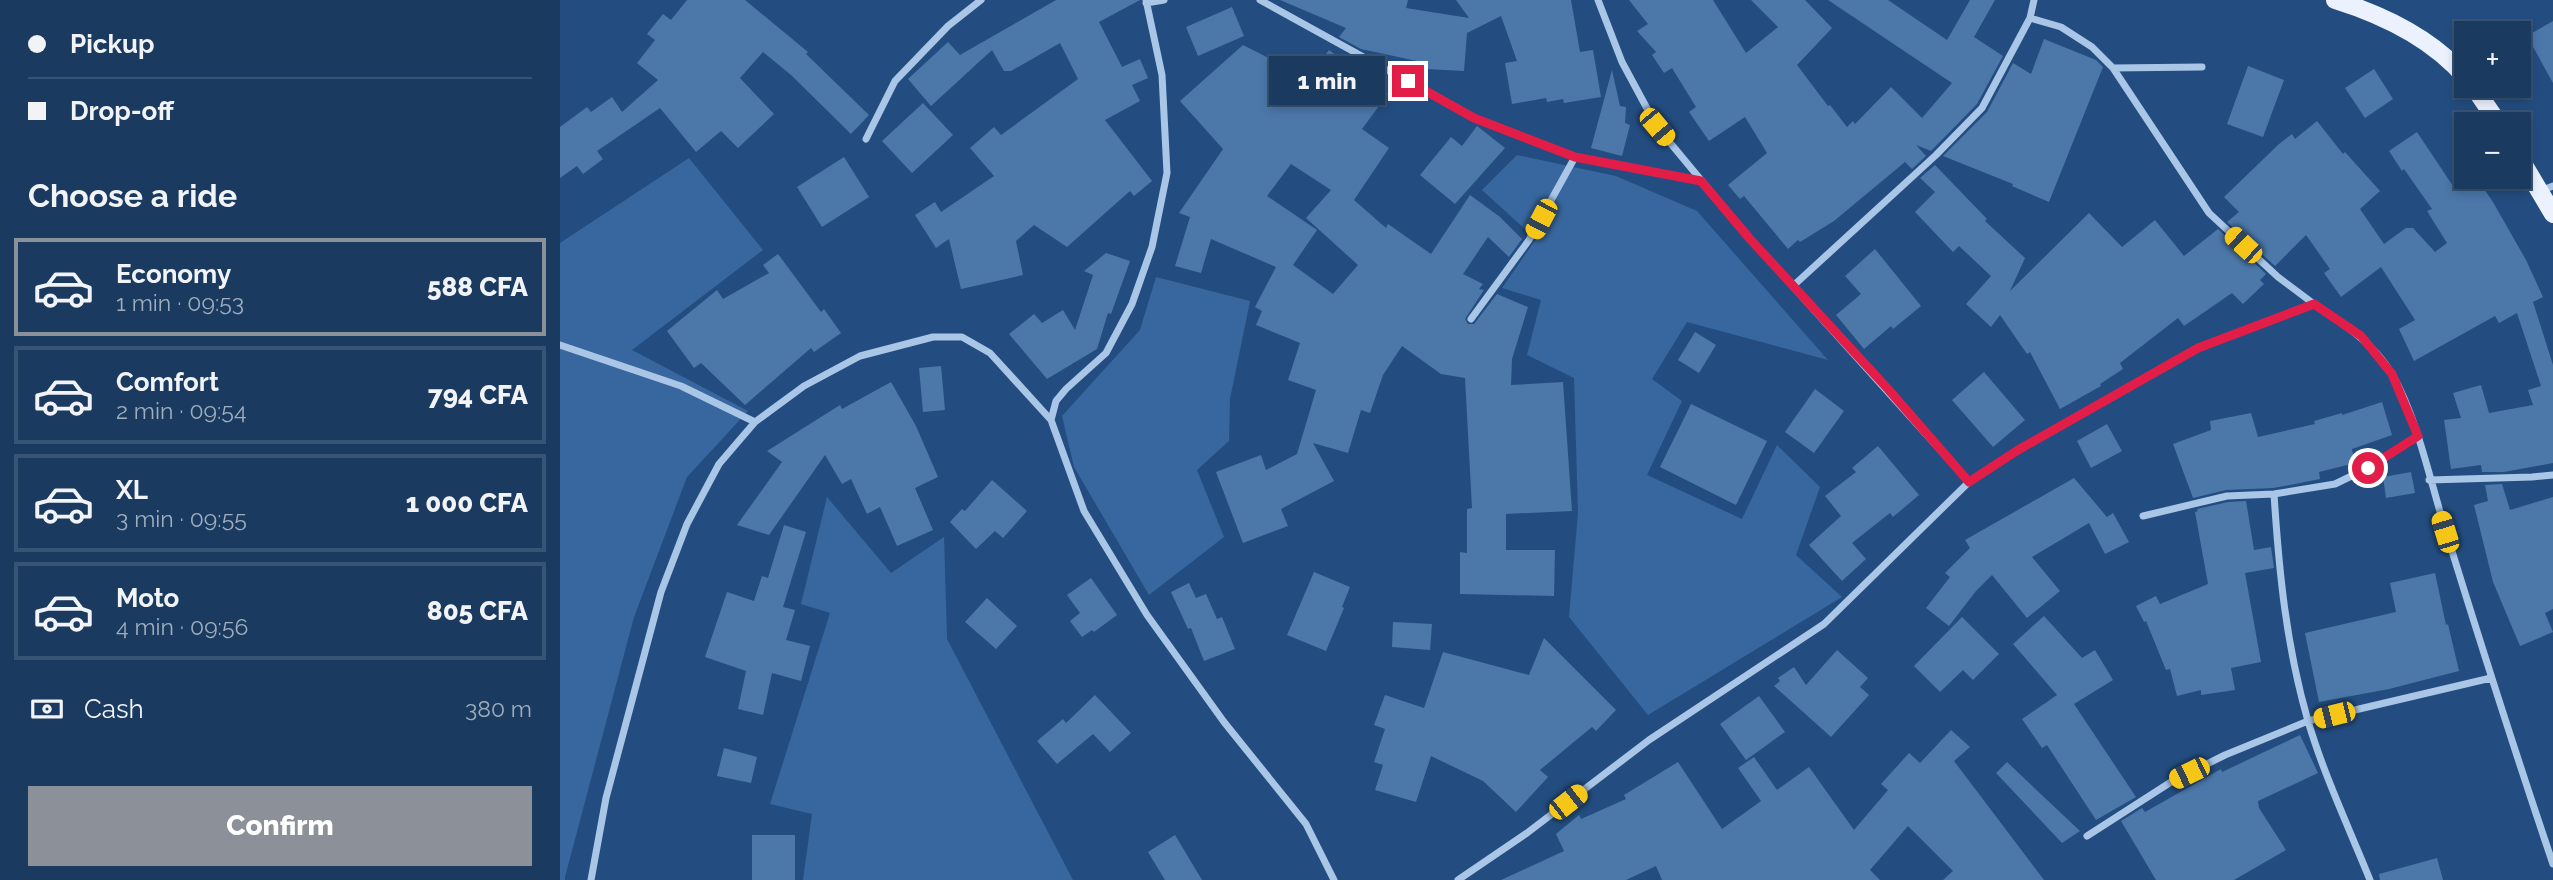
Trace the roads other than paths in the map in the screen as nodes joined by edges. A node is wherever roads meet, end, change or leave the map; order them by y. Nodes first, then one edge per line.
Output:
1 (981, 0) edge
2 (1164, 0) edge
3 (1260, 0) edge
4 (1598, 0) edge
5 (2034, 0) edge
6 (2335, 0) edge
7 (1146, 1) edge
8 (2030, 18) junction
9 (2454, 64) edge
10 (2202, 67) dead end
11 (2113, 68) junction
12 (866, 139) dead end
13 (1575, 157) junction
14 (2531, 171) edge
15 (1701, 181) junction
16 (2546, 189) edge
17 (2553, 214) edge
18 (1794, 286) junction
19 (2314, 304) junction
20 (1471, 320) dead end
21 (560, 345) edge
22 (1051, 420) junction
23 (755, 422) junction
24 (2418, 436) junction
25 (2553, 475) edge
26 (2429, 480) junction
27 (1969, 482) junction
28 (2274, 494) junction
29 (2143, 516) dead end
30 (2491, 677) junction
31 (2308, 721) junction
32 (2087, 836) dead end
33 (2553, 864) edge
34 (591, 880) edge
35 (1334, 880) edge
36 (1458, 880) edge
37 (2370, 880) edge

1 - 12 street
2 - 7 street
3 - 13 street
4 - 15 street
5 - 8 street
6 - 9 main road
7 - 22 street
8 - 11 street
8 - 18 street
10 - 11 street
11 - 19 street
13 - 15 street
13 - 20 street
14 - 16 main road
15 - 18 street
16 - 17 main road
18 - 27 street
19 - 24 street
19 - 27 street
21 - 23 street
22 - 23 street
22 - 35 street
23 - 34 street
24 - 26 street
24 - 28 street
25 - 26 street
26 - 30 street
27 - 36 street
28 - 29 street
28 - 31 street
30 - 31 street
30 - 33 street
31 - 32 street
31 - 37 street

